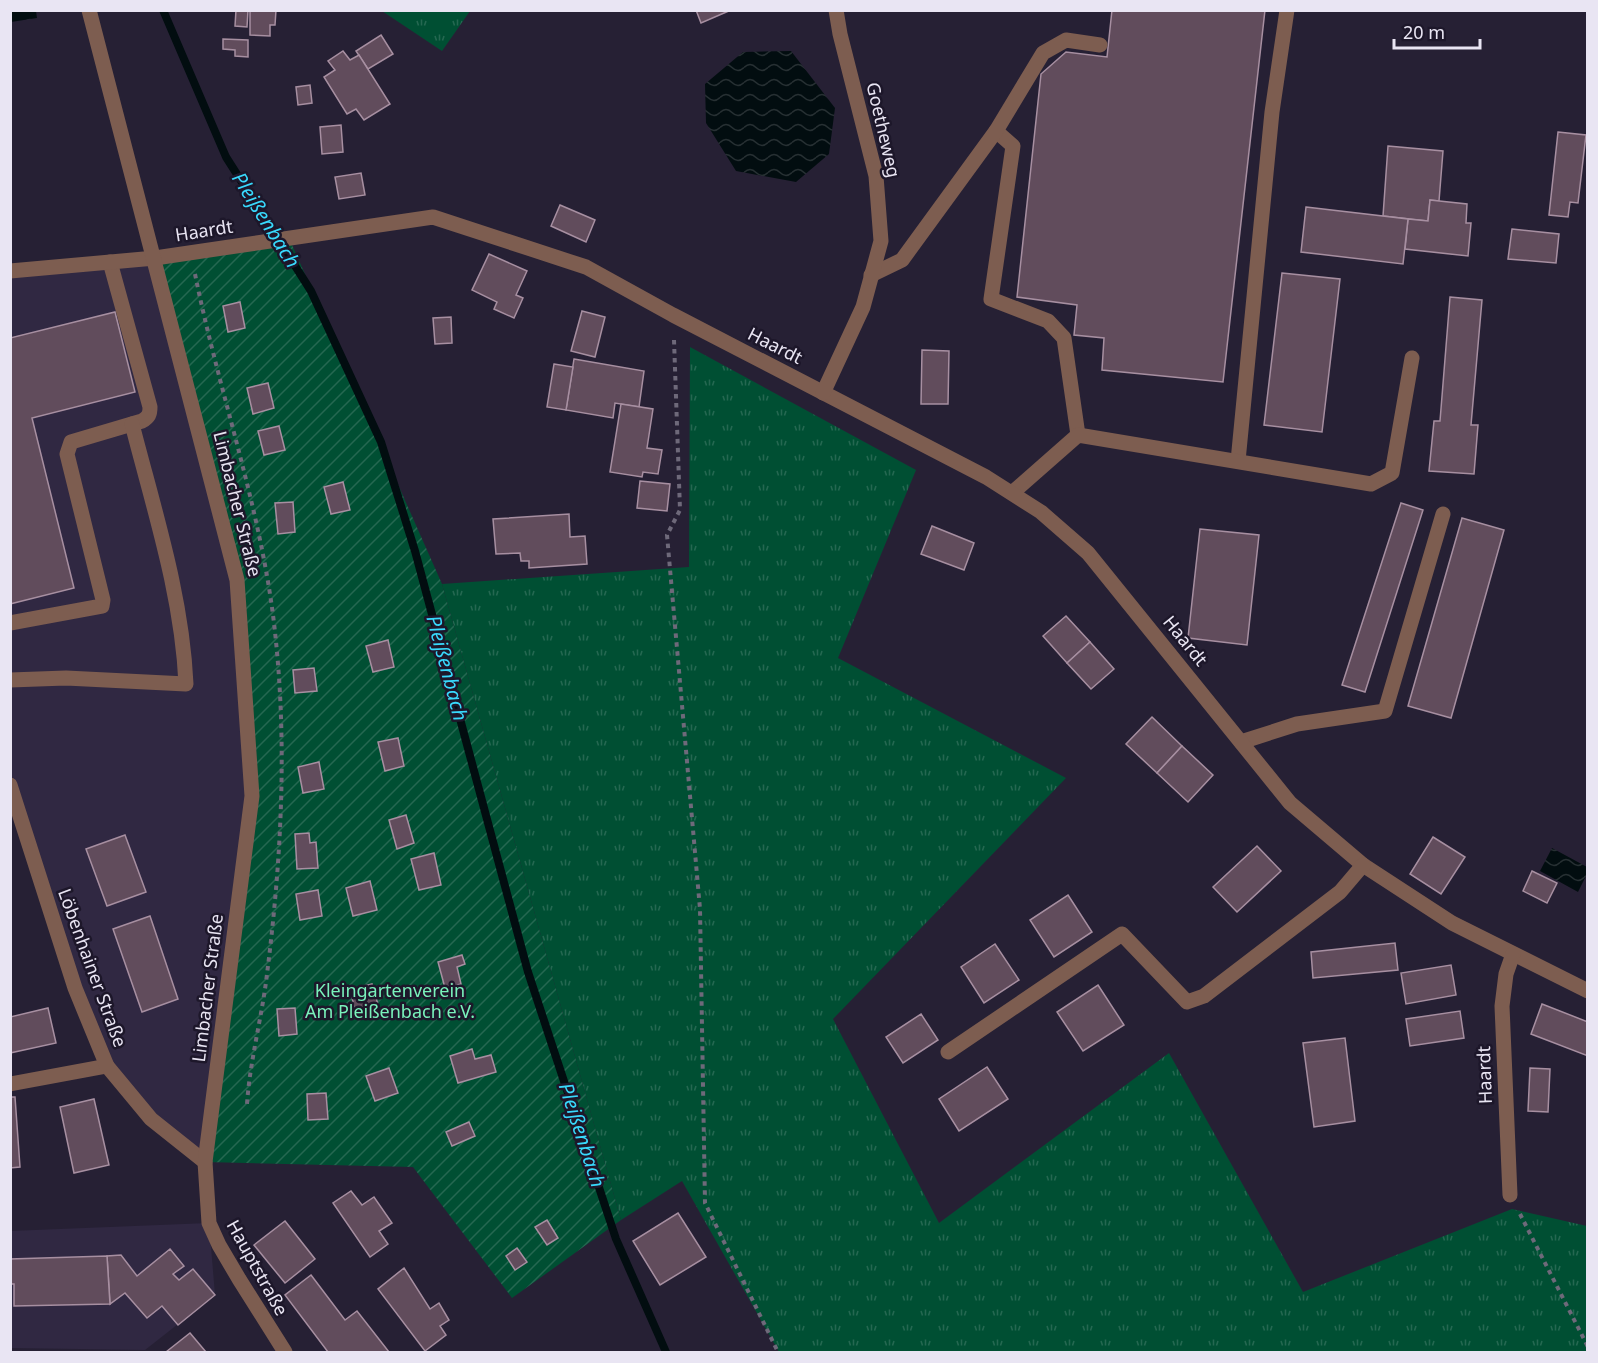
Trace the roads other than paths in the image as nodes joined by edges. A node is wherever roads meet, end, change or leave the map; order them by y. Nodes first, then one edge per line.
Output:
1 (89, 10) edge
2 (836, 10) edge
3 (1287, 10) edge
4 (1100, 45) dead end
5 (996, 131) junction
6 (155, 258) junction
7 (110, 262) junction
8 (10, 272) edge
9 (871, 275) junction
10 (1412, 358) dead end
11 (823, 393) junction
12 (132, 424) junction
13 (1078, 435) junction
14 (1238, 461) junction
15 (1012, 493) junction
16 (1443, 514) dead end
17 (10, 623) edge
18 (10, 680) edge
19 (1241, 742) junction
20 (10, 786) edge
21 (1363, 865) junction
22 (1513, 954) junction
23 (1587, 991) edge
24 (948, 1052) dead end
25 (107, 1066) junction
26 (10, 1084) edge
27 (205, 1162) junction
28 (1510, 1195) road end
29 (285, 1353) edge

1 - 6 street, Limbacher Straße
2 - 9 street, Goetheweg
3 - 14 street
4 - 5 street
5 - 9 street
5 - 13 street
6 - 7 street, Haardt
6 - 11 street, Haardt
6 - 27 street, Limbacher Straße
7 - 8 street, Haardt
7 - 12 street
9 - 11 street, Goetheweg
10 - 14 street
11 - 15 street, Haardt
12 - 17 street
12 - 18 street
13 - 14 street
13 - 15 street
15 - 19 street, Haardt
16 - 19 street
19 - 21 street, Haardt
20 - 25 street, Löbenhainer Straße
21 - 22 street, Haardt
21 - 24 street
22 - 23 street, Haardt
22 - 28 street, Haardt
25 - 26 street
25 - 27 street, Löbenhainer Straße
27 - 29 street, Hauptstraße

